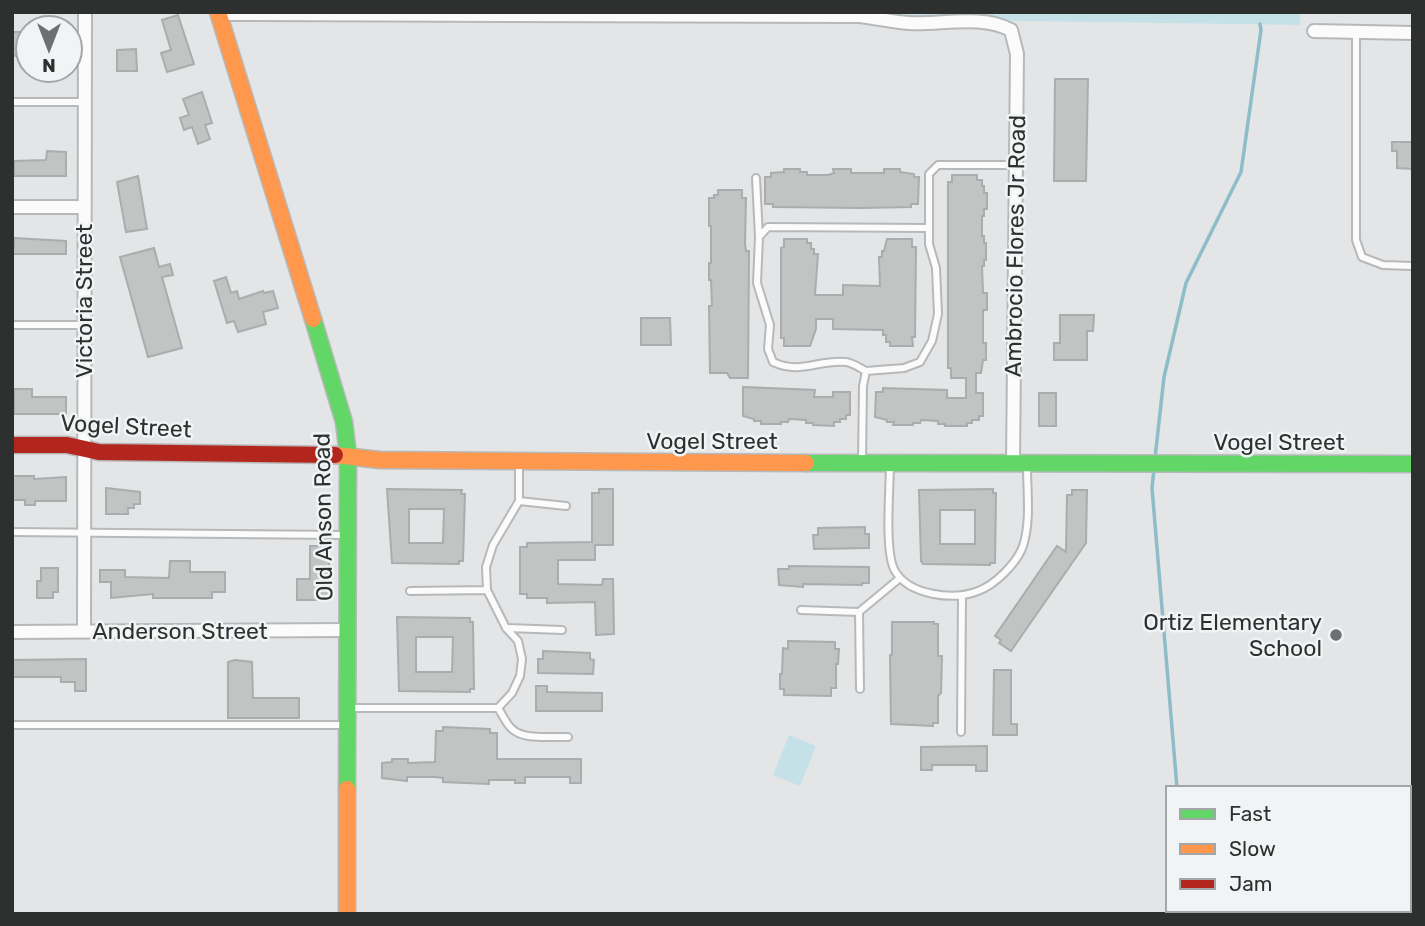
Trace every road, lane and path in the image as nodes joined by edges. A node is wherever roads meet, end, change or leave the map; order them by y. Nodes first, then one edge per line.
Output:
1 (85, 12) edge
2 (218, 13) edge
3 (399, 13) edge
4 (597, 14) edge
5 (1314, 31) dead end
6 (1356, 32) junction
7 (1413, 33) edge
8 (12, 102) edge
9 (84, 102) junction
10 (1016, 165) junction
11 (756, 178) dead end
12 (83, 206) junction
13 (12, 207) edge
14 (928, 228) junction
15 (759, 237) junction
16 (1413, 266) edge
17 (12, 325) edge
18 (84, 325) junction
19 (866, 371) junction
20 (12, 445) edge
21 (84, 449) junction
22 (348, 455) junction
23 (519, 463) junction
24 (862, 464) junction
25 (890, 464) junction
26 (1020, 464) junction
27 (1413, 464) edge
28 (519, 501) junction
29 (566, 506) dead end
30 (12, 532) edge
31 (84, 532) junction
32 (348, 535) junction
33 (900, 578) junction
34 (487, 590) junction
35 (410, 591) dead end
36 (962, 595) junction
37 (801, 610) dead end
38 (859, 612) junction
39 (506, 628) junction
40 (562, 629) dead end
41 (348, 630) junction
42 (85, 631) junction
43 (12, 632) edge
44 (860, 689) dead end
45 (347, 708) junction
46 (498, 708) junction
47 (12, 724) edge
48 (347, 725) junction
49 (961, 732) dead end
50 (568, 737) dead end
51 (347, 914) edge

1 - 9 street, Victoria Street
2 - 3 street
2 - 22 street, Old Anson Road
3 - 4 street
4 - 10 street, Ambrocio Flores Jr Road
5 - 6 street
6 - 7 street
6 - 16 lane
8 - 9 lane
9 - 12 street, Victoria Street
10 - 14 lane
10 - 26 street, Ambrocio Flores Jr Road
11 - 15 lane
12 - 13 street
12 - 18 street, Victoria Street
14 - 15 lane
14 - 19 lane
15 - 19 lane
17 - 18 lane
18 - 21 street, Victoria Street
19 - 24 lane
20 - 21 street, Vogel Street
21 - 22 street, Vogel Street
21 - 31 street, Victoria Street
22 - 23 street, Vogel Street
22 - 32 street, Old Anson Road
23 - 24 street, Vogel Street
23 - 28 lane
24 - 25 street, Vogel Street
25 - 26 street, Vogel Street
25 - 33 lane
26 - 27 street, Vogel Street
26 - 36 lane
28 - 29 lane
28 - 34 lane
30 - 31 lane
31 - 32 lane
31 - 42 street, Victoria Street
32 - 41 street, Old Anson Road
33 - 36 lane
33 - 38 lane
34 - 35 lane
34 - 39 lane
36 - 49 lane
37 - 38 lane
38 - 44 lane
39 - 40 lane
39 - 46 lane
41 - 42 street, Anderson Street
41 - 45 street, Old Anson Road
42 - 43 street, Anderson Street
45 - 46 lane
45 - 48 street, Old Anson Road
46 - 50 lane
47 - 48 lane
48 - 51 street, Old Anson Road

